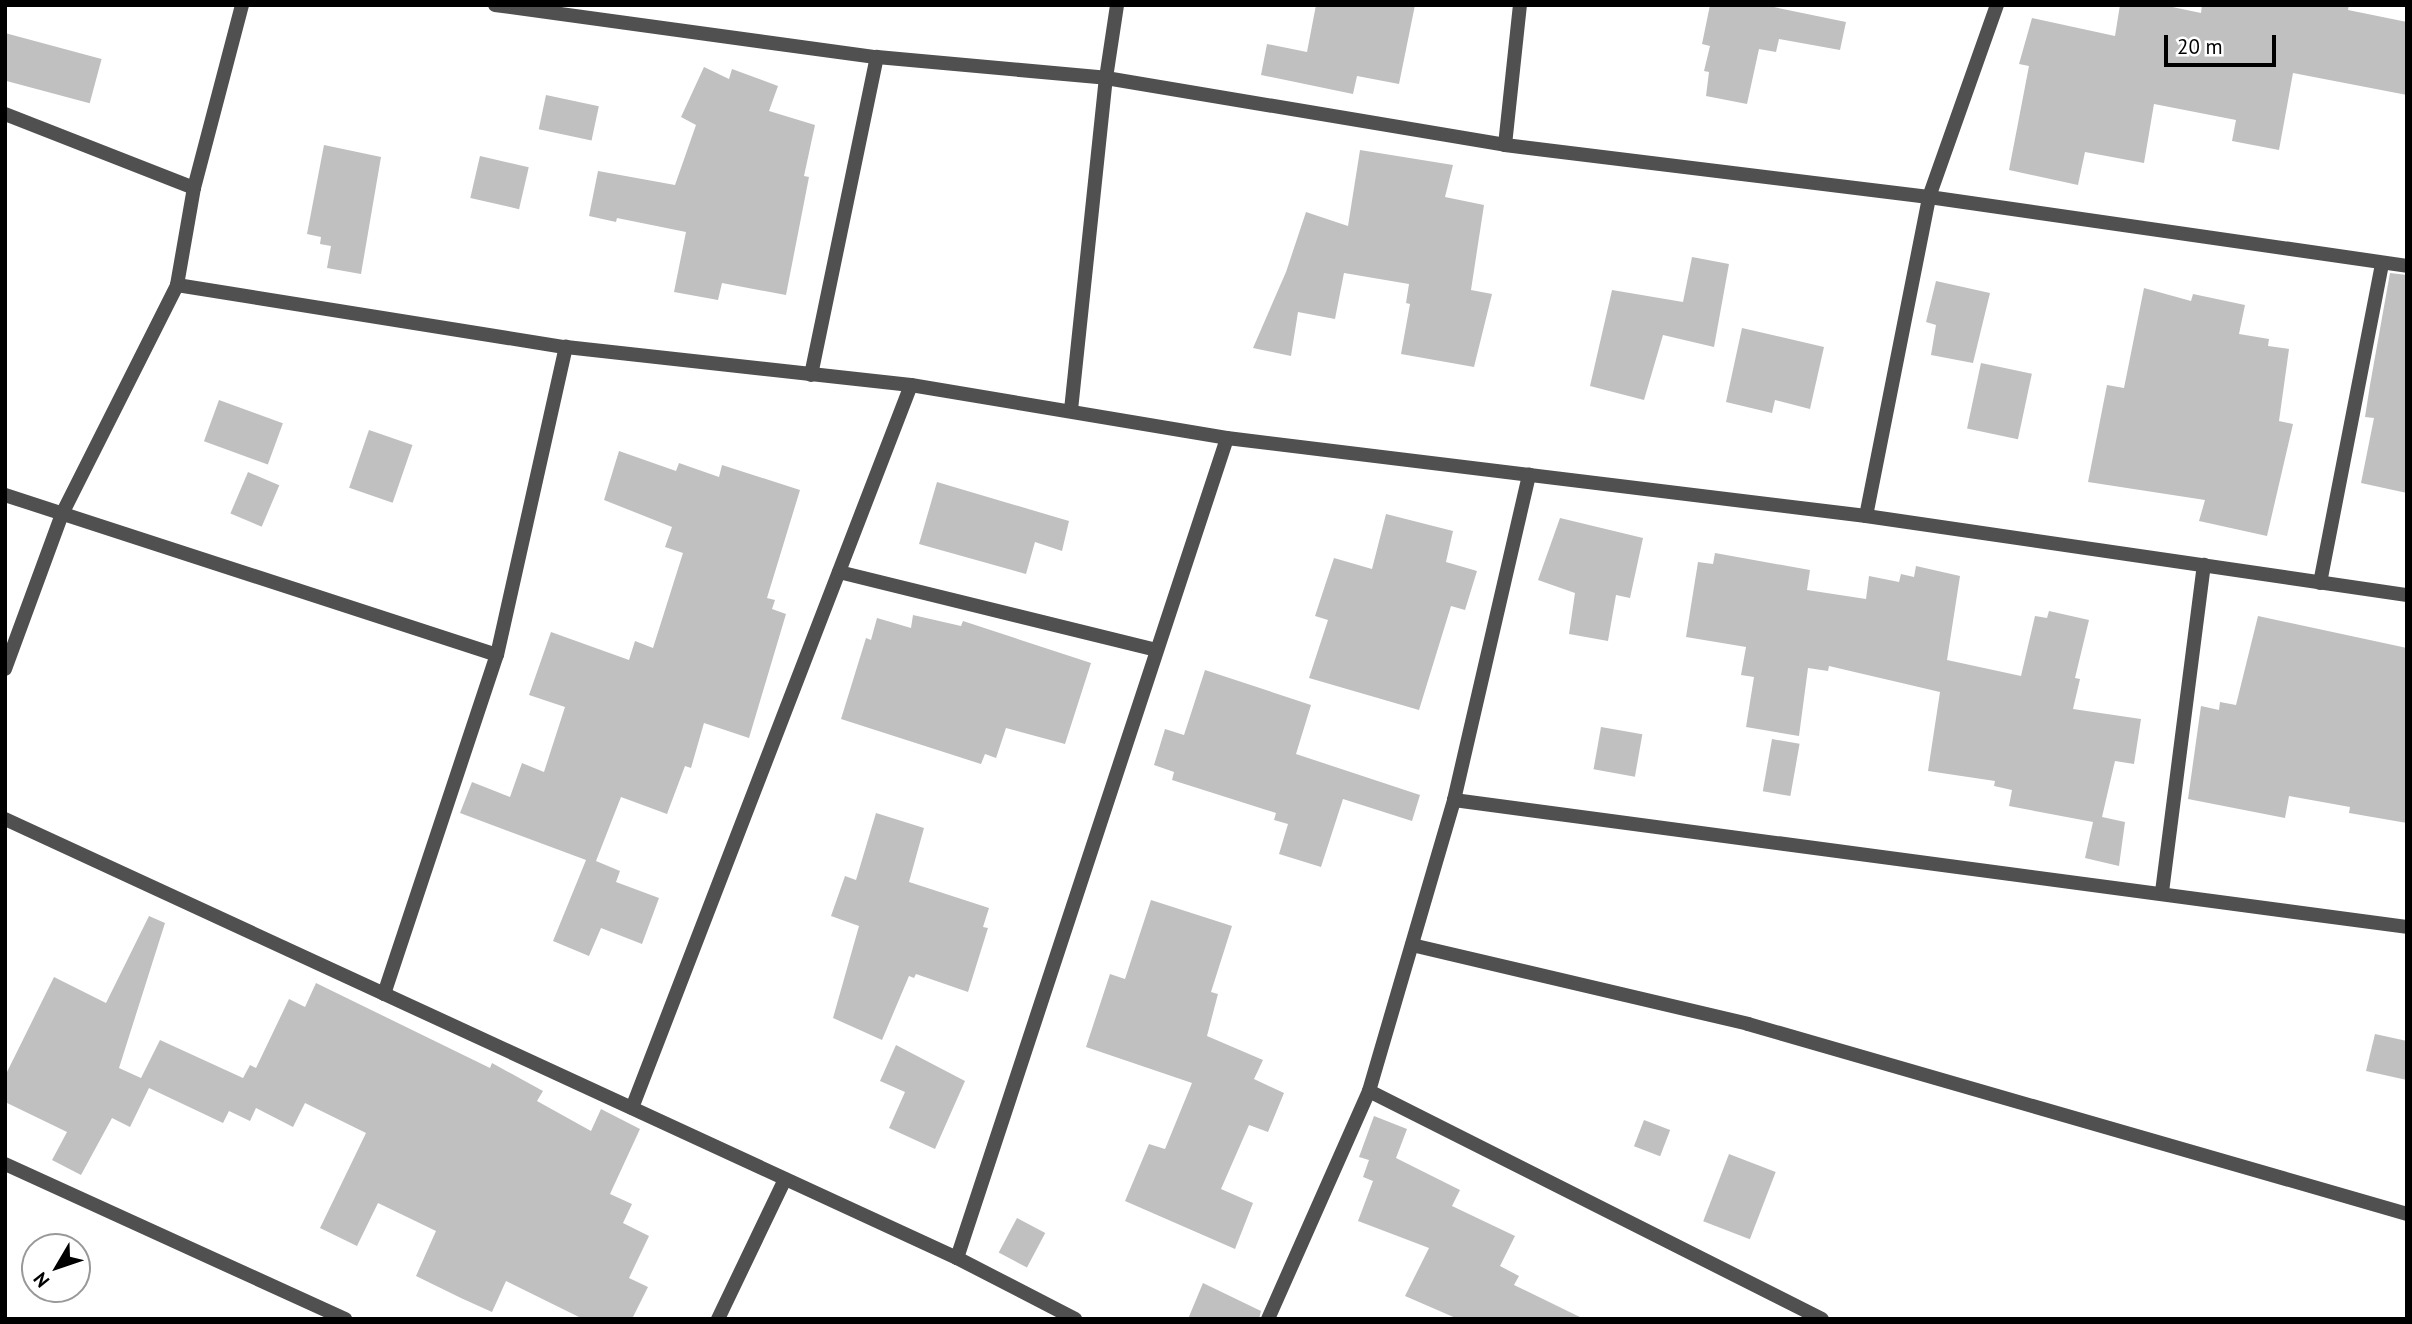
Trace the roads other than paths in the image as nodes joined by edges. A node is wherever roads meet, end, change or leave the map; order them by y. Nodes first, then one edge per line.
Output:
1 (242, 5) edge
2 (495, 5) edge
3 (1117, 5) edge
4 (1520, 5) edge
5 (1997, 5) edge
6 (877, 57) junction
7 (1106, 78) junction
8 (5, 114) edge
9 (1506, 145) junction
10 (194, 188) junction
11 (1929, 197) junction
12 (2382, 263) junction
13 (2407, 267) edge
14 (177, 285) junction
15 (566, 347) junction
16 (811, 375) junction
17 (911, 385) junction
18 (1071, 410) junction
19 (1227, 438) junction
20 (1529, 475) junction
21 (5, 495) edge
22 (62, 514) junction
23 (1866, 516) junction
24 (2204, 565) junction
25 (839, 572) junction
26 (2320, 583) junction
27 (2407, 595) edge
28 (1157, 650) junction
29 (497, 655) junction
30 (5, 668) edge
31 (1454, 800) junction
32 (5, 819) edge
33 (2162, 892) junction
34 (2407, 927) edge
35 (1412, 944) junction
36 (384, 994) junction
37 (1369, 1091) junction
38 (632, 1108) junction
39 (5, 1164) edge
40 (785, 1179) junction
41 (2407, 1214) edge
42 (957, 1258) junction
43 (345, 1319) edge
44 (718, 1319) edge
45 (1075, 1319) edge
46 (1268, 1319) edge
47 (1822, 1319) edge

1 - 10 street
2 - 6 street
3 - 7 street
4 - 9 street
5 - 11 street
6 - 7 street
6 - 16 street
7 - 9 street
7 - 18 street
8 - 10 street
9 - 11 street
10 - 14 street
11 - 12 street
11 - 23 street
12 - 13 street
12 - 26 street
14 - 15 street
14 - 22 street
15 - 16 street
15 - 29 street
16 - 17 street
17 - 18 street
17 - 25 street
18 - 19 street
19 - 20 street
19 - 28 street
20 - 23 street
20 - 31 street
21 - 22 street
22 - 29 street
22 - 30 street
23 - 24 street
24 - 26 street
24 - 33 street
25 - 28 street
25 - 38 street
26 - 27 street
28 - 42 street
29 - 36 street
31 - 33 street
31 - 35 street
32 - 36 street
33 - 34 street
35 - 37 street
35 - 41 street
36 - 38 street
37 - 46 street
37 - 47 street
38 - 40 street
39 - 43 street
40 - 42 street
40 - 44 street
42 - 45 street

